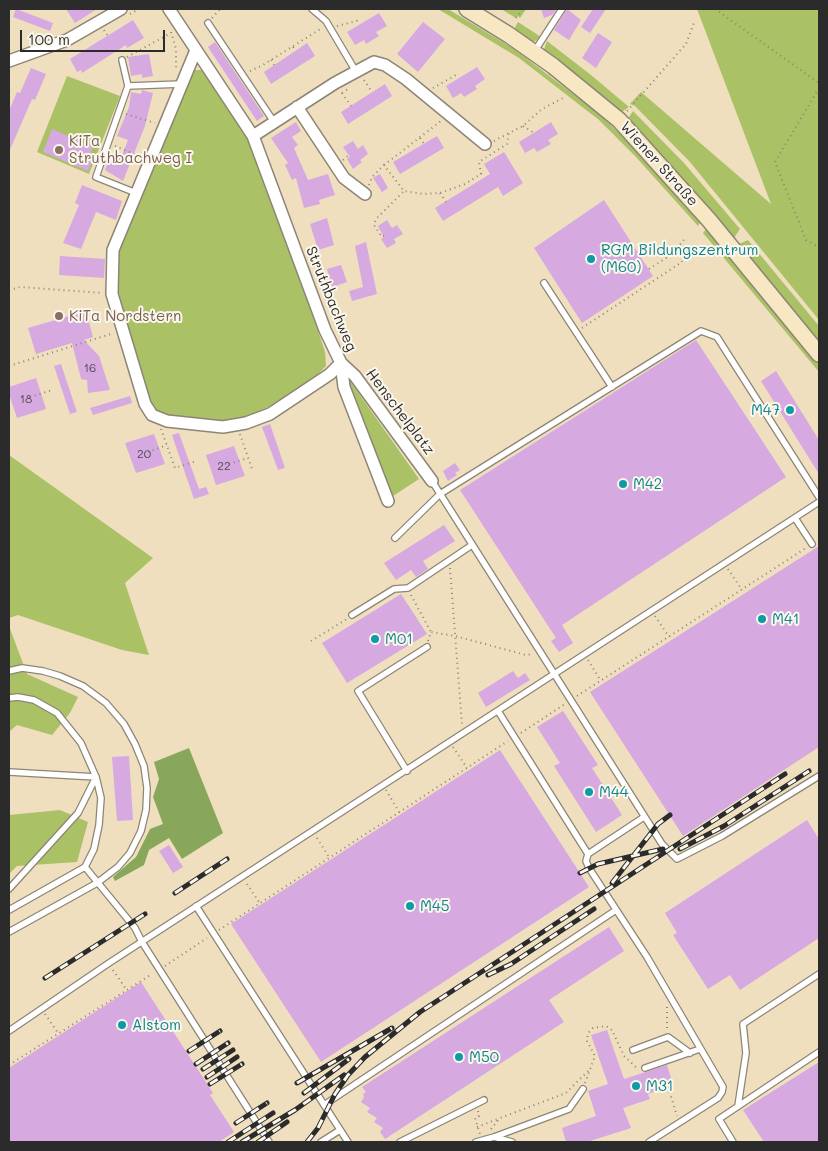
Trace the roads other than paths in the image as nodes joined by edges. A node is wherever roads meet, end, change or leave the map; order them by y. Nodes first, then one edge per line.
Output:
1 (121, 9) edge
2 (169, 9) edge
3 (312, 9) edge
4 (467, 9) edge
5 (562, 9) edge
6 (208, 23) dead end
7 (196, 50) junction
8 (534, 52) junction
9 (122, 60) road end
10 (9, 61) edge
11 (360, 74) junction
12 (182, 84) junction
13 (128, 86) junction
14 (297, 107) junction
15 (274, 122) junction
16 (253, 136) junction
17 (485, 144) road end
18 (136, 193) junction
19 (365, 194) road end
20 (544, 283) dead end
21 (819, 354) edge
22 (341, 363) junction
23 (612, 387) junction
24 (432, 481) joint
25 (440, 494) junction
26 (819, 497) edge
27 (388, 501) dead end
28 (819, 502) edge
29 (795, 518) junction
30 (395, 538) dead end
31 (812, 544) road end
32 (472, 545) junction
33 (352, 615) road end
34 (427, 647) road end
35 (9, 671) edge
36 (553, 675) junction
37 (9, 698) edge
38 (498, 711) junction
39 (407, 771) junction
40 (9, 772) edge
41 (819, 776) edge
42 (96, 777) junction
43 (644, 817) junction
44 (588, 854) junction
45 (85, 867) junction
46 (97, 883) junction
47 (9, 889) edge
48 (196, 906) junction
49 (9, 910) edge
50 (616, 910) junction
51 (9, 932) edge
52 (142, 942) junction
53 (819, 974) edge
54 (9, 1031) edge
55 (700, 1049) junction
56 (632, 1050) dead end
57 (819, 1052) edge
58 (690, 1053) junction
59 (646, 1068) road end
60 (583, 1090) road end
61 (484, 1100) dead end
62 (324, 1105) junction
63 (738, 1106) junction
64 (340, 1130) junction
65 (494, 1137) junction
66 (269, 1142) edge
67 (321, 1142) edge
68 (348, 1142) edge
69 (400, 1142) edge
70 (476, 1142) edge
71 (512, 1142) edge
72 (649, 1142) edge
73 (733, 1142) edge

1 - 10 street
2 - 7 street, Struthbachweg
3 - 11 lane
4 - 8 main road, Wiener Straße
5 - 8 lane
6 - 15 lane
7 - 12 street
7 - 16 street, Struthbachweg
8 - 21 main road, Wiener Straße
9 - 13 lane
11 - 14 street
11 - 17 street
12 - 13 lane
12 - 18 street
13 - 18 lane
14 - 15 street
14 - 19 street
15 - 16 street
16 - 22 street, Struthbachweg
18 - 22 street
20 - 23 lane
22 - 24 street, Henschelplatz
22 - 27 street, Struthbachweg
23 - 25 lane
23 - 26 lane
24 - 25 lane
25 - 30 lane
25 - 32 lane
28 - 29 lane
29 - 31 lane
29 - 36 lane
32 - 33 lane
32 - 36 lane
34 - 39 lane
35 - 46 lane
36 - 38 lane
36 - 43 lane
37 - 42 lane
38 - 39 lane
38 - 44 lane
39 - 48 lane
40 - 42 lane
41 - 43 lane
42 - 45 lane
42 - 47 lane
43 - 44 lane
44 - 50 lane
45 - 46 lane
45 - 49 lane
46 - 51 lane
46 - 52 lane
48 - 52 lane
48 - 62 lane
50 - 55 lane
50 - 62 lane
52 - 54 lane
52 - 66 lane
53 - 63 lane
55 - 58 lane
55 - 72 lane
56 - 58 lane
57 - 63 lane
58 - 59 lane
60 - 65 lane
61 - 69 lane
62 - 64 lane
63 - 73 lane
64 - 67 lane
64 - 68 lane
65 - 70 lane
65 - 71 lane

